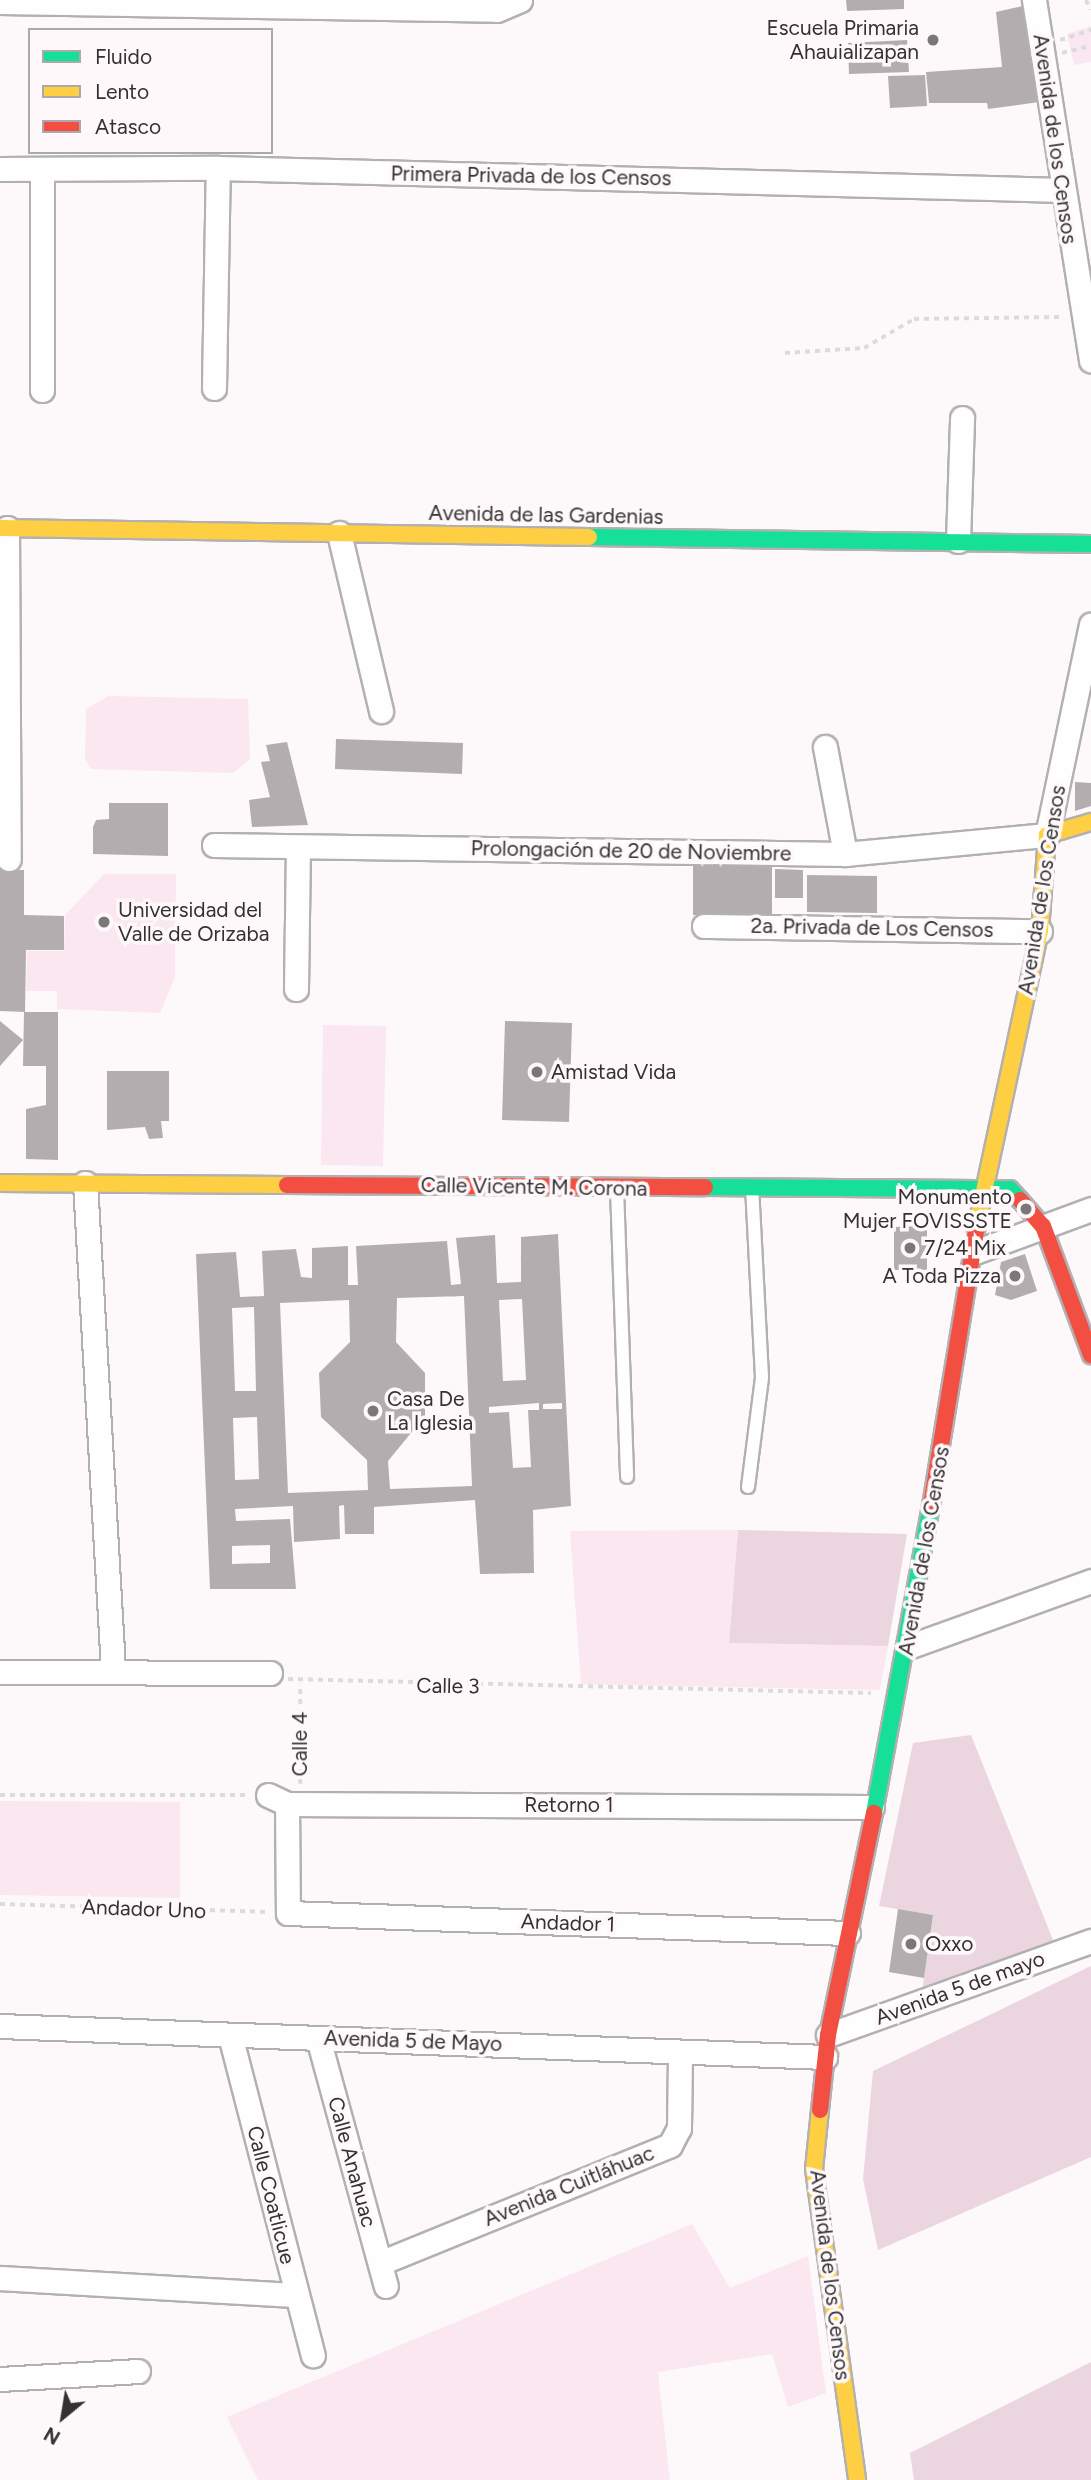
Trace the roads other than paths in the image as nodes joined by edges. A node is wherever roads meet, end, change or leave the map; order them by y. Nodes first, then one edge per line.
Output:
1 (520, 0) edge
2 (1034, 0) edge
3 (0, 2) edge
4 (100, 2) edge
5 (218, 168) junction
6 (0, 169) edge
7 (42, 169) junction
8 (1063, 190) junction
9 (1082, 305) edge
10 (1091, 361) edge
11 (214, 388) dead end
12 (43, 390) dead end
13 (962, 418) dead end
14 (3, 528) edge
15 (340, 533) junction
16 (958, 541) junction
17 (1091, 544) edge
18 (1091, 625) edge
19 (1086, 685) edge
20 (381, 711) dead end
21 (825, 747) dead end
22 (1091, 822) edge
23 (1047, 835) junction
24 (214, 845) dead end
25 (298, 847) junction
26 (845, 854) junction
27 (9, 859) dead end
28 (704, 926) dead end
29 (1040, 931) junction
30 (296, 989) dead end
31 (0, 1183) edge
32 (85, 1183) junction
33 (617, 1188) junction
34 (752, 1189) junction
35 (984, 1190) junction
36 (1091, 1209) edge
37 (1043, 1226) junction
38 (975, 1252) junction
39 (1091, 1356) edge
40 (627, 1477) dead end
41 (748, 1487) dead end
42 (1091, 1581) edge
43 (908, 1647) junction
44 (0, 1672) edge
45 (113, 1672) junction
46 (270, 1673) road end
47 (285, 1801) joint
48 (872, 1807) junction
49 (288, 1913) joint
50 (848, 1933) junction
51 (1091, 1941) edge
52 (0, 2026) edge
53 (230, 2035) junction
54 (318, 2038) junction
55 (827, 2046) junction
56 (680, 2052) junction
57 (380, 2263) junction
58 (0, 2278) edge
59 (386, 2286) dead end
60 (296, 2295) junction
61 (313, 2355) dead end
62 (138, 2371) dead end
63 (0, 2379) edge
64 (858, 2480) edge

1 - 4 street
2 - 8 street, Avenida de los Censos
3 - 4 street
5 - 7 street, Primera Privada de los Censos
5 - 8 street, Primera Privada de los Censos
5 - 11 street
6 - 7 street, Primera Privada de los Censos
7 - 12 street
8 - 9 street, Avenida de los Censos
9 - 10 street, Avenida de los Censos
13 - 16 street
14 - 15 street, Avenida de las Gardenias
14 - 27 street
15 - 16 street, Avenida de las Gardenias
15 - 20 street
16 - 17 street, Avenida de las Gardenias
18 - 19 street, Avenida de los Censos
19 - 23 street, Avenida de los Censos
21 - 26 street
22 - 23 street
23 - 26 street, Prolongación de 20 de Noviembre
23 - 29 street, Avenida de los Censos
24 - 25 street, Prolongación de 20 de Noviembre
25 - 26 street, Prolongación de 20 de Noviembre
25 - 30 street
28 - 29 street, 2a. Privada de Los Censos
29 - 35 street, Avenida de los Censos
31 - 32 street, Calle Vicente M. Corona
32 - 33 street, Calle Vicente M. Corona
32 - 45 street
33 - 34 street, Calle Vicente M. Corona
33 - 40 lane
34 - 35 street, Calle Vicente M. Corona
34 - 41 lane
35 - 37 street, Calle Vicente M. Corona
35 - 38 street, Avenida de los Censos
36 - 37 street
37 - 38 street
37 - 39 street
38 - 43 street, Avenida de los Censos
42 - 43 street
43 - 48 street, Avenida de los Censos
44 - 45 street
45 - 46 street
47 - 48 street, Retorno 1
47 - 49 street, Calle 4
48 - 50 street, Avenida de los Censos
49 - 50 street, Andador 1
50 - 55 street, Avenida de los Censos
51 - 55 street, Avenida 5 de mayo
52 - 53 street, Avenida 5 de Mayo
53 - 54 street, Avenida 5 de Mayo
53 - 60 street, Calle Coatlicue
54 - 56 street, Avenida 5 de Mayo
54 - 57 street, Calle Anahuac
55 - 56 street, Avenida 5 de Mayo
55 - 64 street, Avenida de los Censos
56 - 57 street, Avenida Cuitláhuac
57 - 59 street, Calle Anahuac
58 - 60 street
60 - 61 street, Calle Coatlicue
62 - 63 street

